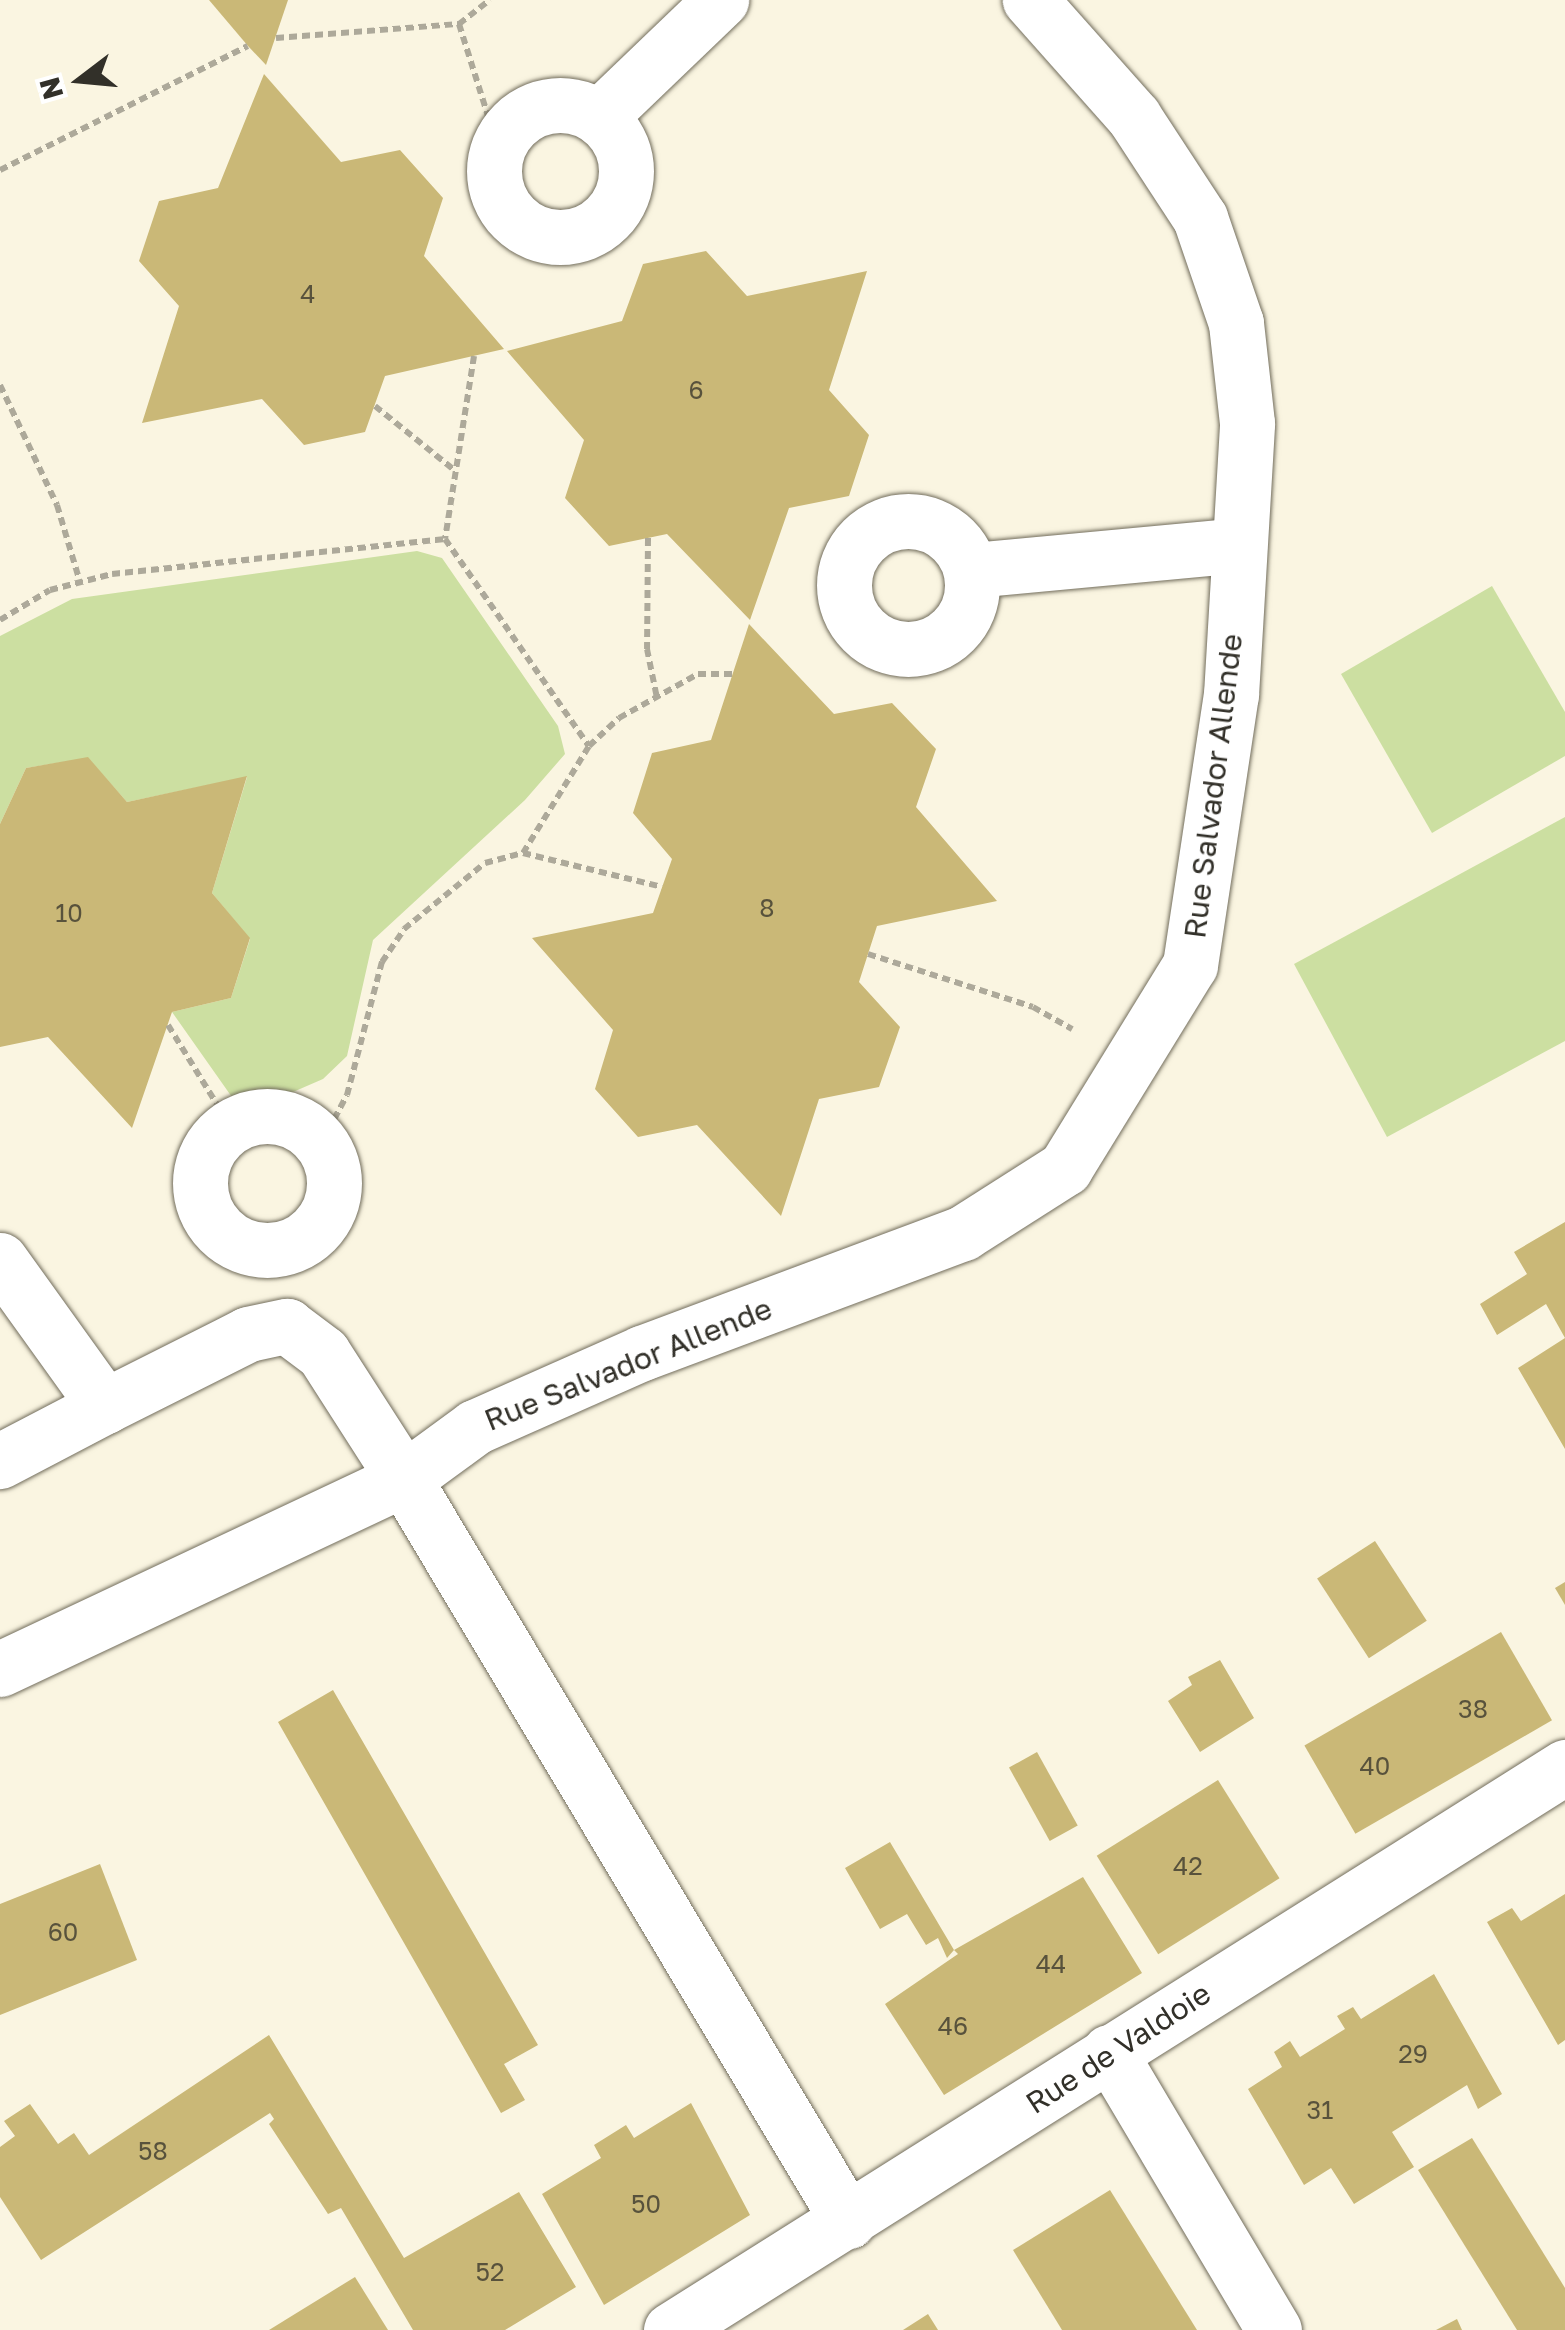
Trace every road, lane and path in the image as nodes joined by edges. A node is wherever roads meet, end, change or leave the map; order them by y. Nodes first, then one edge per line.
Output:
1 (490, 0) edge
2 (721, 0) edge
3 (1030, 0) edge
4 (459, 24) junction
5 (276, 38) dead end
6 (248, 46) dead end
7 (600, 116) junction
8 (499, 151) junction
9 (0, 170) edge
10 (474, 356) dead end
11 (0, 384) edge
12 (376, 406) dead end
13 (454, 469) junction
14 (648, 538) dead end
15 (445, 539) junction
16 (1240, 545) junction
17 (972, 570) dead end
18 (80, 582) junction
19 (0, 620) edge
20 (732, 674) dead end
21 (657, 698) junction
22 (589, 746) junction
23 (523, 853) junction
24 (662, 887) dead end
25 (868, 954) dead end
26 (168, 1024) dead end
27 (1130, 1062) junction
28 (231, 1127) junction
29 (322, 1142) junction
30 (289, 1248) junction
31 (0, 1260) edge
32 (287, 1326) junction
33 (105, 1406) junction
34 (0, 1461) edge
35 (404, 1479) junction
36 (0, 1668) edge
37 (1565, 1766) edge
38 (1109, 2052) junction
39 (848, 2222) junction
40 (671, 2330) edge
41 (1274, 2330) edge

1 - 4 path
2 - 7 street
3 - 16 street, Rue Salvador Allende
4 - 5 path
4 - 8 path
6 - 9 path
7 - 8 street
7 - 8 street
10 - 13 path
11 - 18 path
12 - 13 path
13 - 15 path
14 - 21 path
15 - 18 path
15 - 22 path
16 - 17 street
16 - 27 street, Rue Salvador Allende
18 - 19 path
20 - 21 path
21 - 22 path
22 - 23 path
23 - 24 path
23 - 29 path
25 - 27 path
26 - 28 path
27 - 35 street, Rue Salvador Allende
28 - 29 street
28 - 30 street
29 - 30 street
30 - 32 street
31 - 33 street
32 - 33 street
32 - 35 street
33 - 34 street
35 - 36 street, Rue Salvador Allende
35 - 39 street
37 - 38 street, Rue de Valdoie
38 - 39 street, Rue de Valdoie
38 - 41 street
39 - 40 street, Rue de Valdoie

